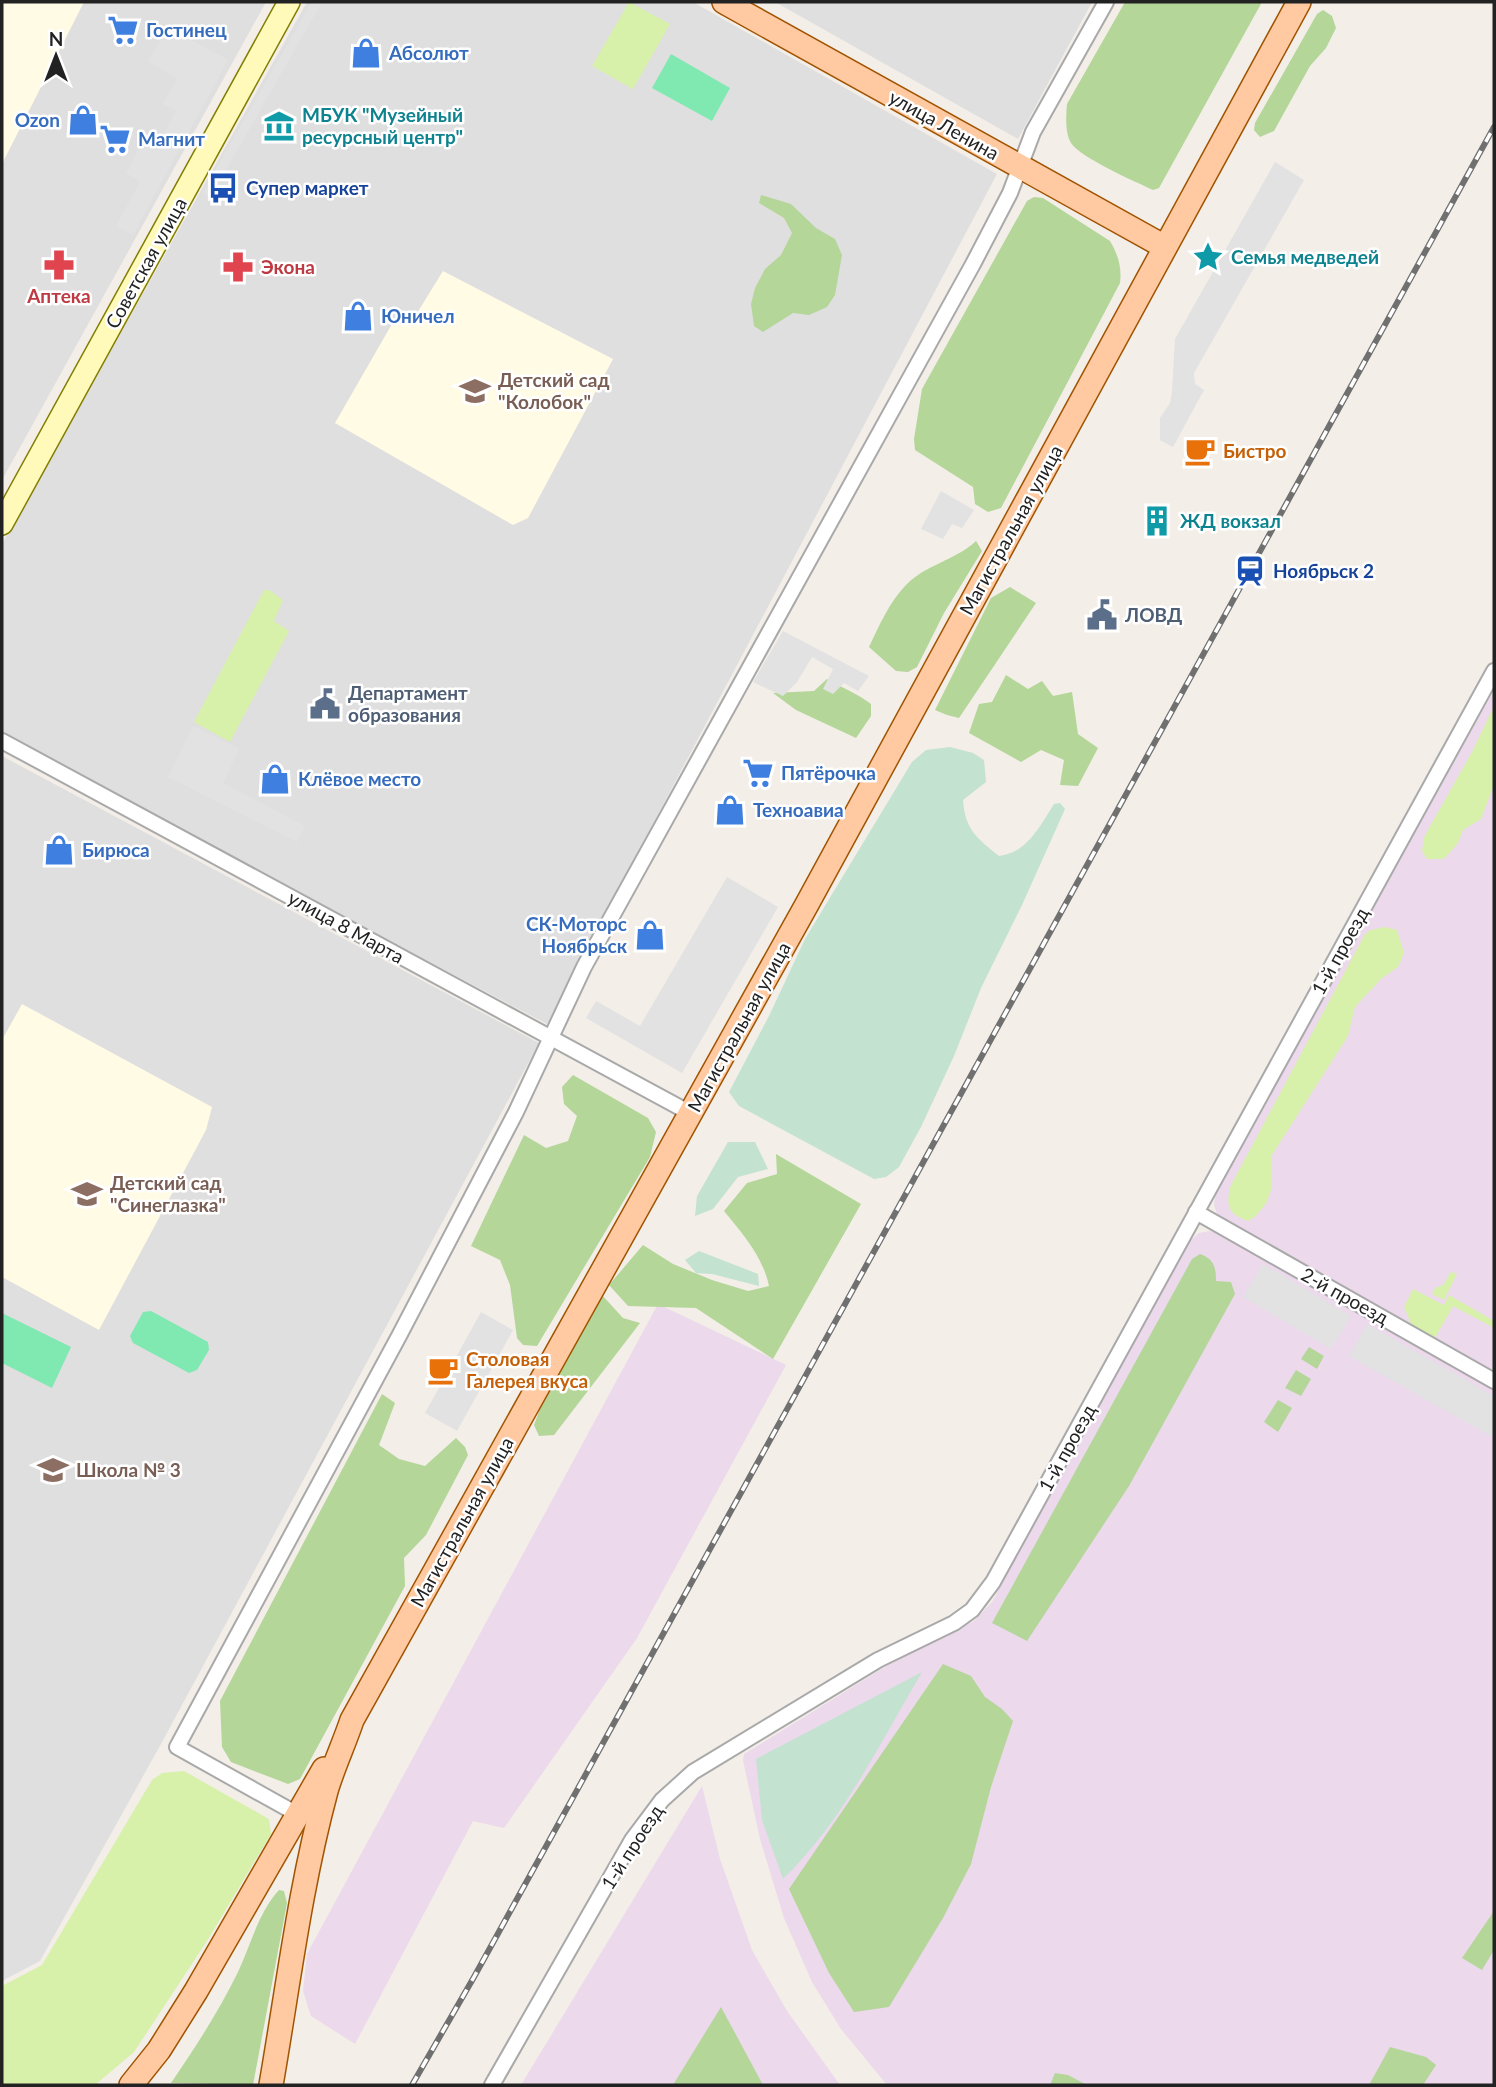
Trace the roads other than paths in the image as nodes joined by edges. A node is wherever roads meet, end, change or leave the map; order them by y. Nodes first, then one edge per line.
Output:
1 (289, 2) edge
2 (724, 2) edge
3 (1106, 2) edge
4 (1299, 2) edge
5 (1020, 167) junction
6 (1165, 247) junction
7 (2, 524) edge
8 (1494, 671) edge
9 (2, 741) edge
10 (551, 1039) junction
11 (690, 1114) junction
12 (1196, 1212) junction
13 (1494, 1381) edge
14 (352, 1720) junction
15 (297, 1814) junction
16 (131, 2085) edge
17 (271, 2085) edge
18 (492, 2085) edge

1 - 7 main road, Советская улица
2 - 5 main road, улица Ленина
3 - 5 street
4 - 6 main road, Магистральная улица
5 - 6 main road, улица Ленина
5 - 10 street
6 - 11 main road, Магистральная улица
8 - 12 street, 1-й проезд
9 - 10 street, улица 8 Марта
10 - 11 street, улица 8 Марта
10 - 15 street
11 - 14 main road, Магистральная улица
12 - 13 street, 2-й проезд
12 - 18 street, 1-й проезд
14 - 15 main road
14 - 17 main road, Магистральная улица
15 - 16 main road

